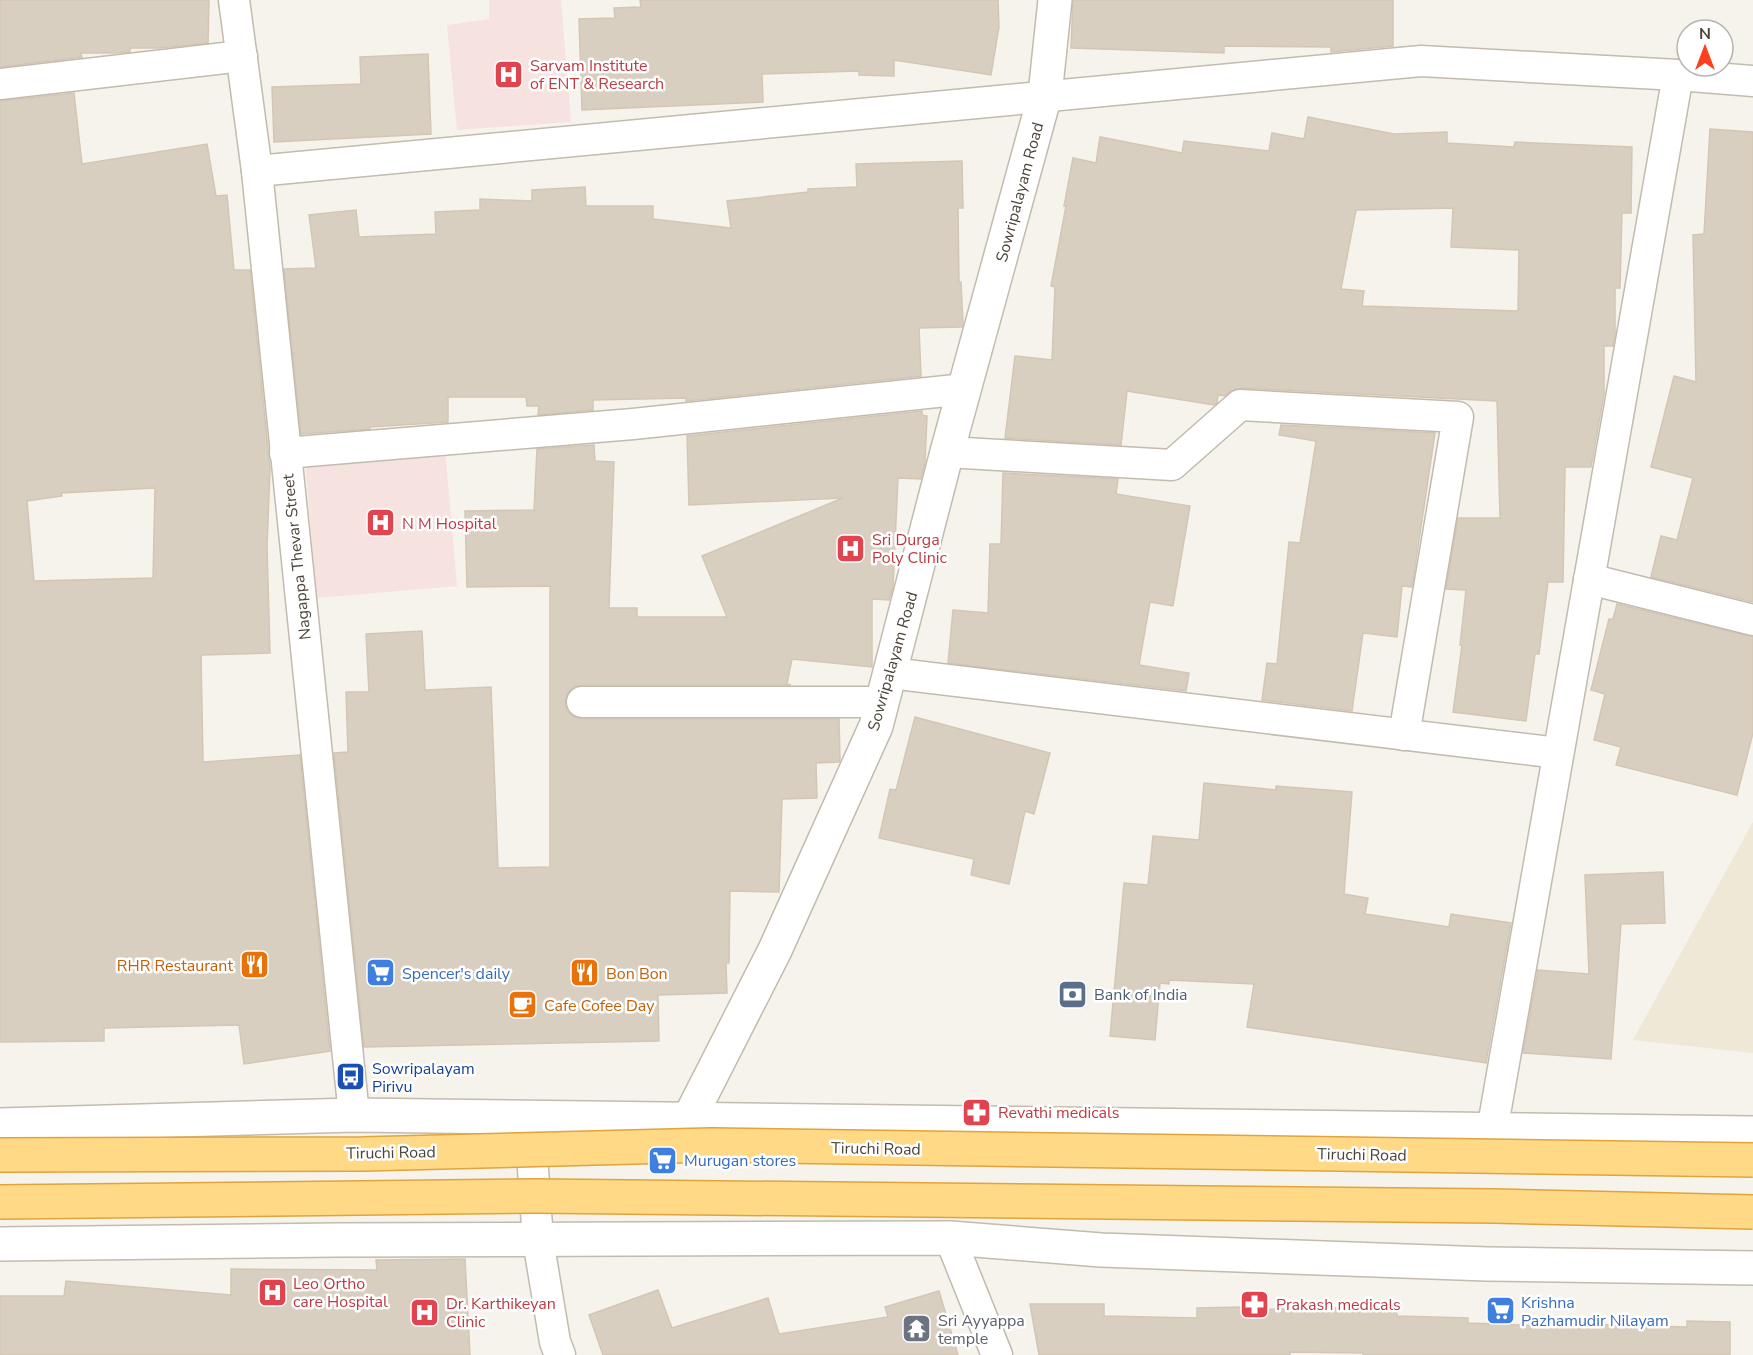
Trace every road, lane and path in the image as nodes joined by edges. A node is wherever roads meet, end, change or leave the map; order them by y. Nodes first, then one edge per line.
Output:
1 (234, 0) edge
2 (1055, 0) edge
3 (242, 56) junction
4 (1675, 75) edge
5 (1677, 78) edge
6 (1716, 78) edge
7 (1753, 81) edge
8 (0, 84) edge
9 (1045, 95) junction
10 (257, 171) junction
11 (965, 388) junction
12 (947, 452) junction
13 (285, 453) junction
14 (1589, 579) junction
15 (1753, 620) edge
16 (886, 687) junction
17 (582, 702) dead end
18 (1404, 735) junction
19 (1558, 753) junction
20 (354, 1116) junction
21 (529, 1118) junction
22 (689, 1119) junction
23 (0, 1125) edge
24 (1492, 1131) junction
25 (1753, 1133) edge
26 (0, 1155) edge
27 (1753, 1160) edge
28 (0, 1202) edge
29 (1753, 1212) edge
30 (950, 1238) junction
31 (538, 1240) junction
32 (0, 1244) edge
33 (1753, 1268) edge
34 (560, 1355) edge
35 (997, 1355) edge

1 - 3 street, Nagappa Thevar Street
2 - 9 street, Sowripalayam Road
3 - 8 street
3 - 10 street, Nagappa Thevar Street
4 - 9 street
5 - 14 street
6 - 7 street
9 - 10 street
9 - 11 street, Sowripalayam Road
10 - 13 street, Nagappa Thevar Street
11 - 12 street, Sowripalayam Road
11 - 13 street
12 - 16 street, Sowripalayam Road
12 - 18 street
13 - 20 street, Nagappa Thevar Street
14 - 15 street
14 - 19 street
16 - 17 street
16 - 18 street
16 - 22 street, Sowripalayam Road
18 - 19 street
19 - 24 street
20 - 21 street
20 - 23 street
21 - 22 street
21 - 31 street
22 - 24 street
24 - 25 street
26 - 27 highway, Tiruchi Road, bridge
28 - 29 highway, bridge
30 - 31 street
30 - 33 street
30 - 35 street
31 - 32 street
31 - 34 street

